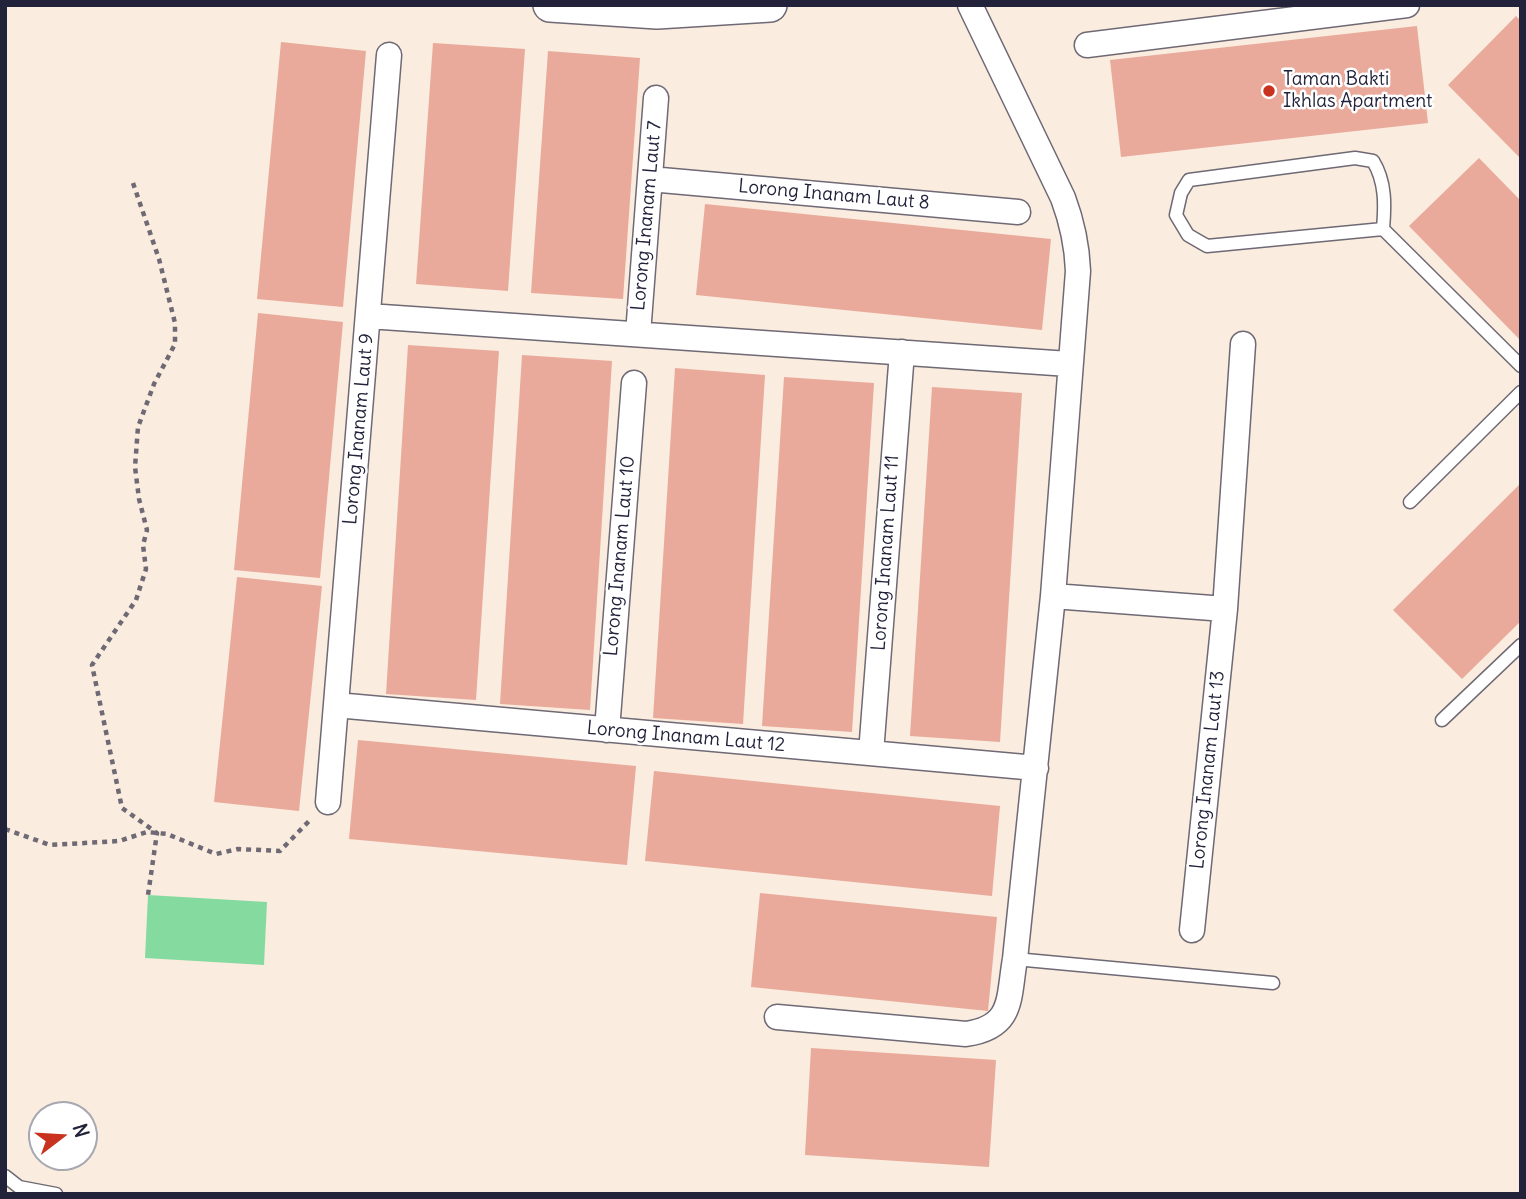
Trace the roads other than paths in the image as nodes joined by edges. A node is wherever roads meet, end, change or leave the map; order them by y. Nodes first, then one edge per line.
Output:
1 (550, 5) edge
2 (770, 5) edge
3 (970, 5) edge
4 (1407, 5) edge
5 (1087, 45) dead end
6 (389, 55) dead end
7 (656, 98) dead end
8 (650, 179) junction
9 (1017, 212) dead end
10 (1383, 229) junction
11 (368, 316) junction
12 (638, 334) junction
13 (1243, 344) dead end
14 (902, 352) junction
15 (1069, 364) junction
16 (1521, 366) edge
17 (634, 383) dead end
18 (1521, 392) edge
19 (1410, 502) dead end
20 (1053, 596) junction
21 (1225, 609) junction
22 (1521, 645) edge
23 (336, 705) junction
24 (1442, 720) dead end
25 (607, 730) junction
26 (871, 753) junction
27 (1035, 768) junction
28 (328, 802) road end
29 (1192, 930) dead end
30 (1015, 959) junction
31 (1273, 983) dead end
32 (777, 1017) dead end
33 (5, 1176) edge
34 (56, 1194) edge

1 - 2 main road
3 - 15 street
4 - 5 street
6 - 11 street, Lorong Inanam Laut 9
7 - 8 street, Lorong Inanam Laut 7
8 - 9 street, Lorong Inanam Laut 8
8 - 12 street, Lorong Inanam Laut 7
10 - 10 lane
10 - 16 lane
11 - 12 street
11 - 23 street, Lorong Inanam Laut 9
12 - 14 street
13 - 21 street, Lorong Inanam Laut 13
14 - 15 street
14 - 26 street, Lorong Inanam Laut 11
15 - 20 street
17 - 25 street, Lorong Inanam Laut 10
18 - 19 lane
20 - 21 street
20 - 27 street
21 - 29 street, Lorong Inanam Laut 13
22 - 24 lane
23 - 25 street, Lorong Inanam Laut 12
23 - 28 street, Lorong Inanam Laut 9
25 - 26 street, Lorong Inanam Laut 12
26 - 27 street, Lorong Inanam Laut 12
27 - 30 street
30 - 31 lane
30 - 32 street
33 - 34 lane

